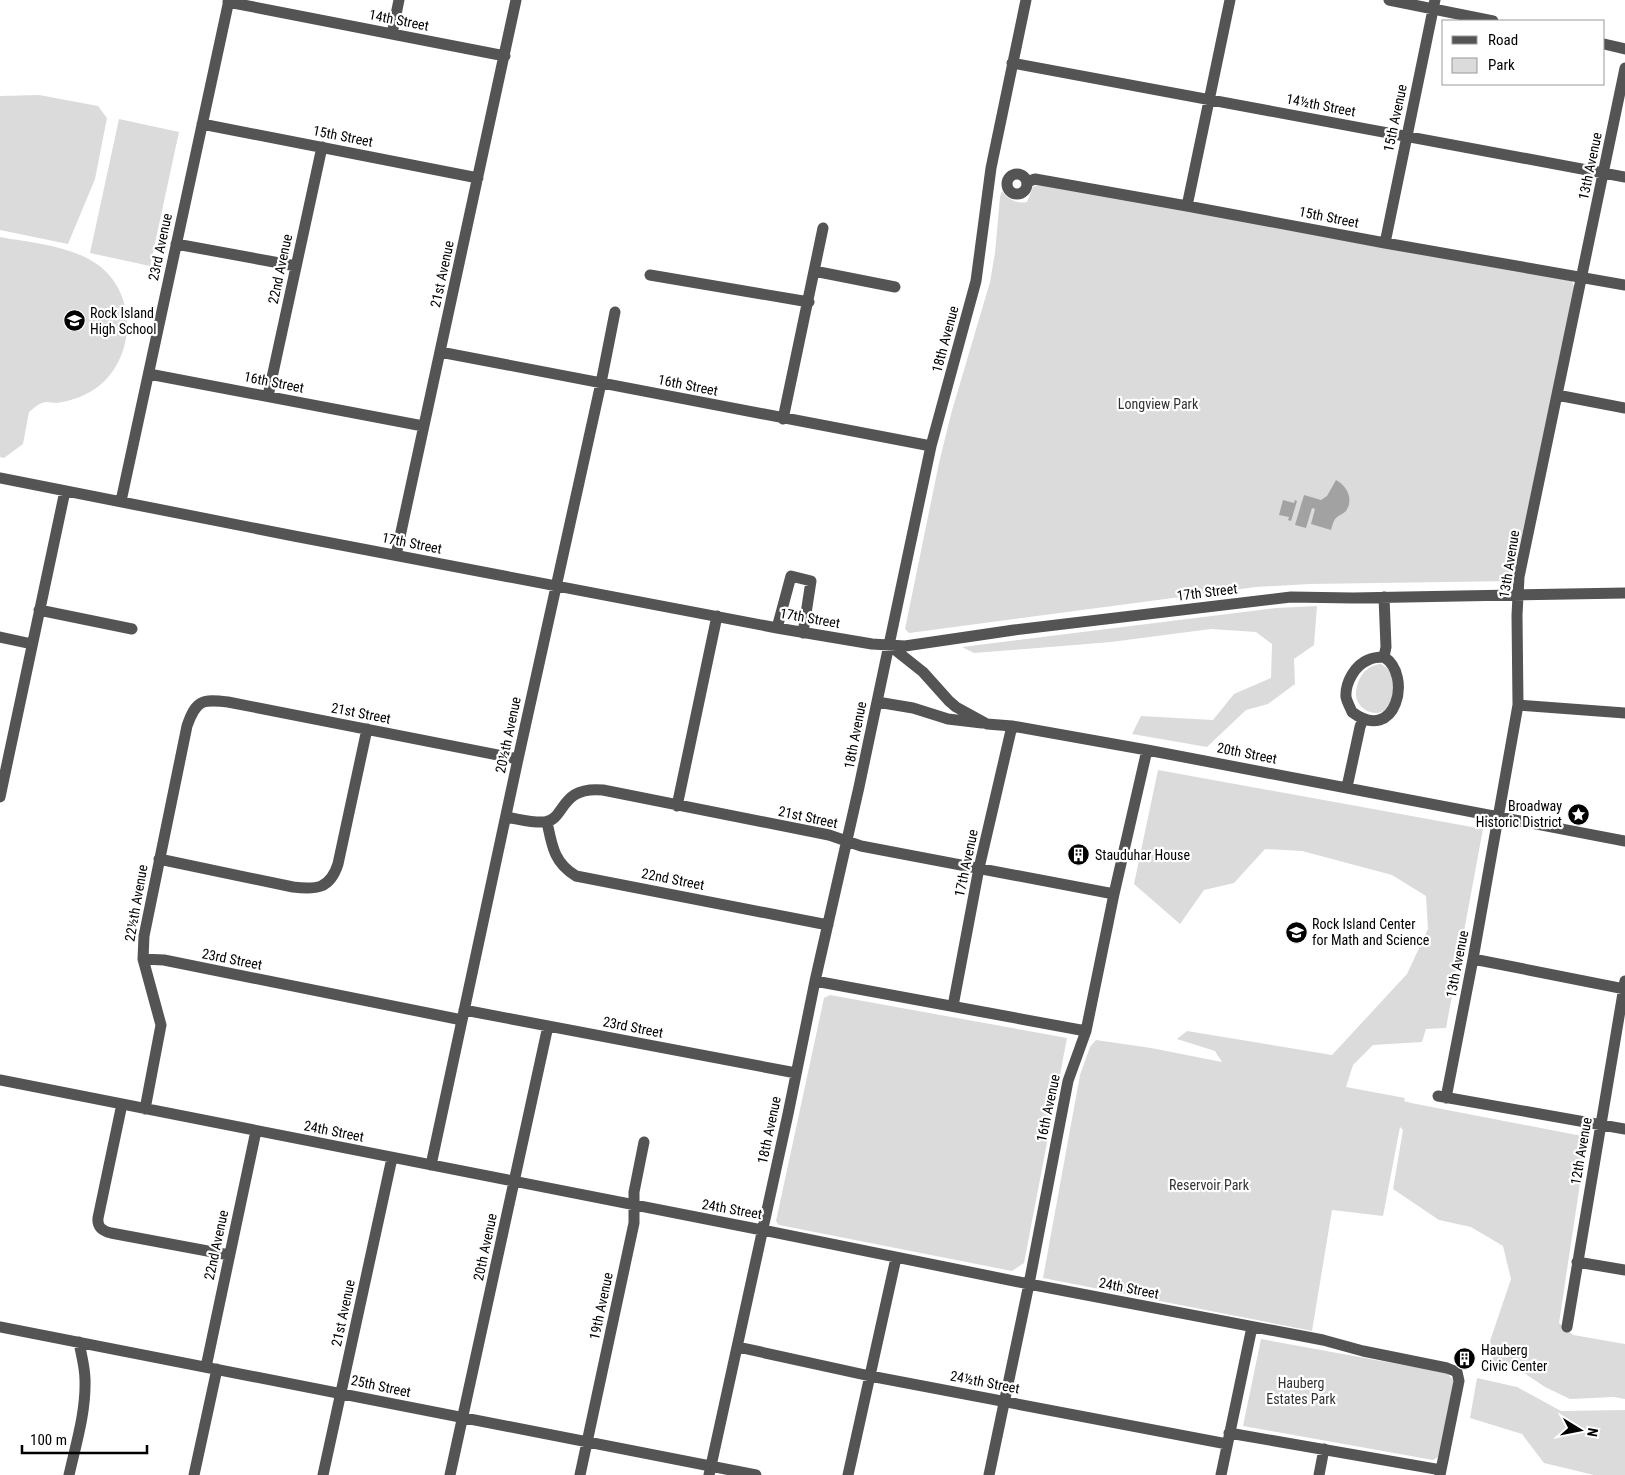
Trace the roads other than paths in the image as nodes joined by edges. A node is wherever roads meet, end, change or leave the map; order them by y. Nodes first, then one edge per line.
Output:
1 (399, 0) edge
2 (516, 0) edge
3 (1026, 0) edge
4 (1230, 0) edge
5 (1389, 0) edge
6 (228, 1) edge
7 (1434, 4) edge
8 (1490, 20) edge
9 (392, 34) junction
10 (1605, 44) edge
11 (1625, 49) edge
12 (505, 56) junction
13 (1012, 63) junction
14 (1625, 68) edge
15 (1209, 99) junction
16 (202, 124) junction
17 (1407, 136) junction
18 (322, 148) junction
19 (1604, 173) junction
20 (1625, 177) edge
21 (478, 178) junction
22 (1027, 182) dead end
23 (1188, 206) junction
24 (823, 228) dead end
25 (1384, 243) junction
26 (176, 244) junction
27 (296, 266) junction
28 (814, 271) junction
29 (650, 275) dead end
30 (1582, 277) junction
31 (1625, 285) edge
32 (895, 287) dead end
33 (809, 302) junction
34 (615, 312) dead end
35 (440, 352) junction
36 (149, 374) junction
37 (601, 383) junction
38 (1557, 395) junction
39 (268, 396) junction
40 (1625, 408) edge
41 (782, 419) junction
42 (423, 426) junction
43 (931, 446) junction
44 (0, 478) edge
45 (65, 491) junction
46 (121, 501) junction
47 (396, 555) junction
48 (557, 585) junction
49 (1625, 593) edge
50 (1518, 595) junction
51 (1384, 597) junction
52 (39, 610) junction
53 (717, 616) junction
54 (777, 628) junction
55 (132, 629) dead end
56 (804, 632) junction
57 (0, 637) edge
58 (32, 644) junction
59 (890, 645) junction
60 (1384, 657) junction
61 (877, 702) junction
62 (199, 704) joint
63 (1518, 705) junction
64 (1625, 713) edge
65 (1363, 719) junction
66 (987, 724) junction
67 (1012, 726) junction
68 (367, 729) junction
69 (1147, 750) junction
70 (518, 759) junction
71 (1347, 787) junction
72 (0, 797) edge
73 (677, 806) junction
74 (1499, 816) junction
75 (506, 817) junction
76 (547, 822) junction
77 (1625, 841) edge
78 (848, 842) junction
79 (159, 859) junction
80 (979, 868) junction
81 (1114, 894) junction
82 (828, 925) junction
83 (143, 959) junction
84 (1473, 959) junction
85 (815, 981) junction
86 (1624, 986) edge
87 (953, 1006) junction
88 (463, 1015) junction
89 (548, 1026) junction
90 (1086, 1031) junction
91 (796, 1074) junction
92 (0, 1080) edge
93 (122, 1104) junction
94 (145, 1109) junction
95 (1601, 1125) junction
96 (1625, 1129) edge
97 (256, 1131) junction
98 (644, 1142) dead end
99 (392, 1158) junction
100 (431, 1166) junction
101 (515, 1182) junction
102 (634, 1206) junction
103 (762, 1230) junction
104 (229, 1255) junction
105 (896, 1258) junction
106 (1577, 1262) junction
107 (1625, 1270) edge
108 (1029, 1284) junction
109 (0, 1327) edge
110 (1252, 1327) junction
111 (1567, 1328) dead end
112 (78, 1342) junction
113 (738, 1348) junction
114 (211, 1368) junction
115 (870, 1376) junction
116 (341, 1393) junction
117 (1005, 1402) junction
118 (463, 1417) junction
119 (1228, 1438) junction
120 (587, 1442) junction
121 (1324, 1450) junction
122 (710, 1470) edge
123 (1440, 1473) edge
124 (69, 1475) edge
125 (194, 1475) edge
126 (323, 1475) edge
127 (450, 1475) edge
128 (580, 1475) edge
129 (756, 1475) edge
130 (848, 1475) edge
131 (989, 1475) edge
132 (1220, 1475) edge
133 (1319, 1475) edge

1 - 9 street
2 - 12 street, 21st Avenue
3 - 13 street, 18th Avenue
4 - 15 street
5 - 7 street
6 - 9 street, 14th Street
6 - 16 street, 23rd Avenue
7 - 8 street
7 - 17 street, 15th Avenue
9 - 12 street, 14th Street
10 - 11 street
12 - 21 street, 21st Avenue
13 - 15 street, 14½th Street
13 - 43 street, 18th Avenue
14 - 19 street, 13th Avenue
15 - 17 street, 14½th Street
15 - 23 street
16 - 18 street, 15th Street
16 - 26 street, 23rd Avenue
17 - 19 street, 14½th Street
17 - 25 street, 15th Avenue
18 - 21 street, 15th Street
18 - 27 street, 22nd Avenue
19 - 20 street, 14½th Street
19 - 30 street, 13th Avenue
21 - 35 street, 21st Avenue
22 - 23 street, 15th Street
23 - 25 street, 15th Street
24 - 28 street
25 - 30 street, 15th Street
26 - 27 street
26 - 36 street, 23rd Avenue
27 - 39 street, 22nd Avenue
28 - 32 street
28 - 33 street
29 - 33 street
30 - 31 street, 15th Street
30 - 38 street, 13th Avenue
33 - 41 street
34 - 37 street, 20½th Avenue
35 - 37 street, 16th Street
35 - 42 street, 21st Avenue
36 - 39 street, 16th Street
36 - 46 street, 23rd Avenue
37 - 41 street, 16th Street
37 - 48 street, 20½th Avenue
38 - 40 street
38 - 50 street, 13th Avenue
39 - 42 street, 16th Street
41 - 43 street, 16th Street
42 - 47 street, 21st Avenue
43 - 59 street, 18th Avenue
44 - 45 street, 17th Street
45 - 46 street, 17th Street
45 - 52 street
46 - 47 street, 17th Street
47 - 48 street, 17th Street
48 - 53 street, 17th Street
48 - 70 street, 20½th Avenue
49 - 50 street, 17th Street
50 - 51 street, 17th Street
50 - 63 street, 13th Avenue
51 - 59 street, 17th Street
51 - 60 street
52 - 55 street
52 - 58 street
53 - 54 street, 17th Street
53 - 73 street
54 - 56 street, 17th Street
54 - 56 street
56 - 59 street, 17th Street
57 - 58 street
58 - 72 street
59 - 61 street, 18th Avenue
59 - 66 street, 20th Street
60 - 65 street
60 - 65 street
61 - 66 street
61 - 78 street, 18th Avenue
62 - 68 street, 21st Street
62 - 79 street, 22½th Avenue
63 - 64 street
63 - 74 street, 13th Avenue
65 - 71 street
66 - 67 street, 20th Street
67 - 69 street, 20th Street
67 - 80 street, 17th Avenue
68 - 70 street, 21st Street
68 - 79 street
69 - 71 street, 20th Street
69 - 81 street, 16th Avenue
70 - 75 street, 20½th Avenue
71 - 74 street, 20th Street
73 - 76 street, 21st Street
73 - 78 street, 21st Street
74 - 77 street, 20th Street
74 - 84 street, 13th Avenue
75 - 76 street
75 - 88 street, 20½th Avenue
76 - 82 street, 22nd Street
78 - 80 street, 21st Street
78 - 82 street, 18th Avenue
79 - 83 street, 22½th Avenue
80 - 81 street, 21st Street
80 - 87 street, 17th Avenue
81 - 90 street, 16th Avenue
82 - 85 street, 18th Avenue
83 - 88 street, 23rd Street
83 - 94 street, 22½th Avenue
84 - 86 street
84 - 95 street, 13th Avenue
85 - 87 street
85 - 91 street, 18th Avenue
86 - 95 street, 12th Avenue
87 - 90 street
88 - 89 street, 23rd Street
88 - 100 street, 20½th Avenue
89 - 91 street, 23rd Street
89 - 101 street, 20th Avenue
90 - 108 street, 16th Avenue
91 - 103 street, 18th Avenue
92 - 93 street, 24th Street
93 - 94 street, 24th Street
93 - 104 street
94 - 97 street, 24th Street
95 - 96 street
95 - 106 street, 12th Avenue
97 - 99 street, 24th Street
97 - 104 street, 22nd Avenue
98 - 102 street, 19th Avenue
99 - 100 street, 24th Street
99 - 116 street, 21st Avenue
100 - 101 street, 24th Street
101 - 102 street, 24th Street
101 - 118 street, 20th Avenue
102 - 103 street, 24th Street
102 - 120 street, 19th Avenue
103 - 105 street, 24th Street
103 - 113 street, 18th Avenue
104 - 114 street, 22nd Avenue
105 - 108 street, 24th Street
105 - 115 street
106 - 107 street
106 - 111 street, 12th Avenue
108 - 110 street, 24th Street
108 - 117 street, 16th Avenue
109 - 112 street, 25th Street
110 - 119 street
110 - 123 street, 24th Street
112 - 114 street, 25th Street
112 - 124 street
113 - 115 street, 24½th Street
113 - 122 street, 18th Avenue
114 - 116 street, 25th Street
114 - 125 street, 22nd Avenue
115 - 117 street, 24½th Street
115 - 130 street
116 - 118 street, 25th Street
116 - 126 street, 21st Avenue
117 - 119 street, 24½th Street
117 - 131 street, 16th Avenue
118 - 120 street, 25th Street
118 - 127 street, 20th Avenue
119 - 121 street, 24½th Street
119 - 132 street
120 - 122 street, 25th Street
120 - 128 street, 19th Avenue
121 - 123 street, 24½th Street
121 - 133 street
122 - 129 street, 25th Street

